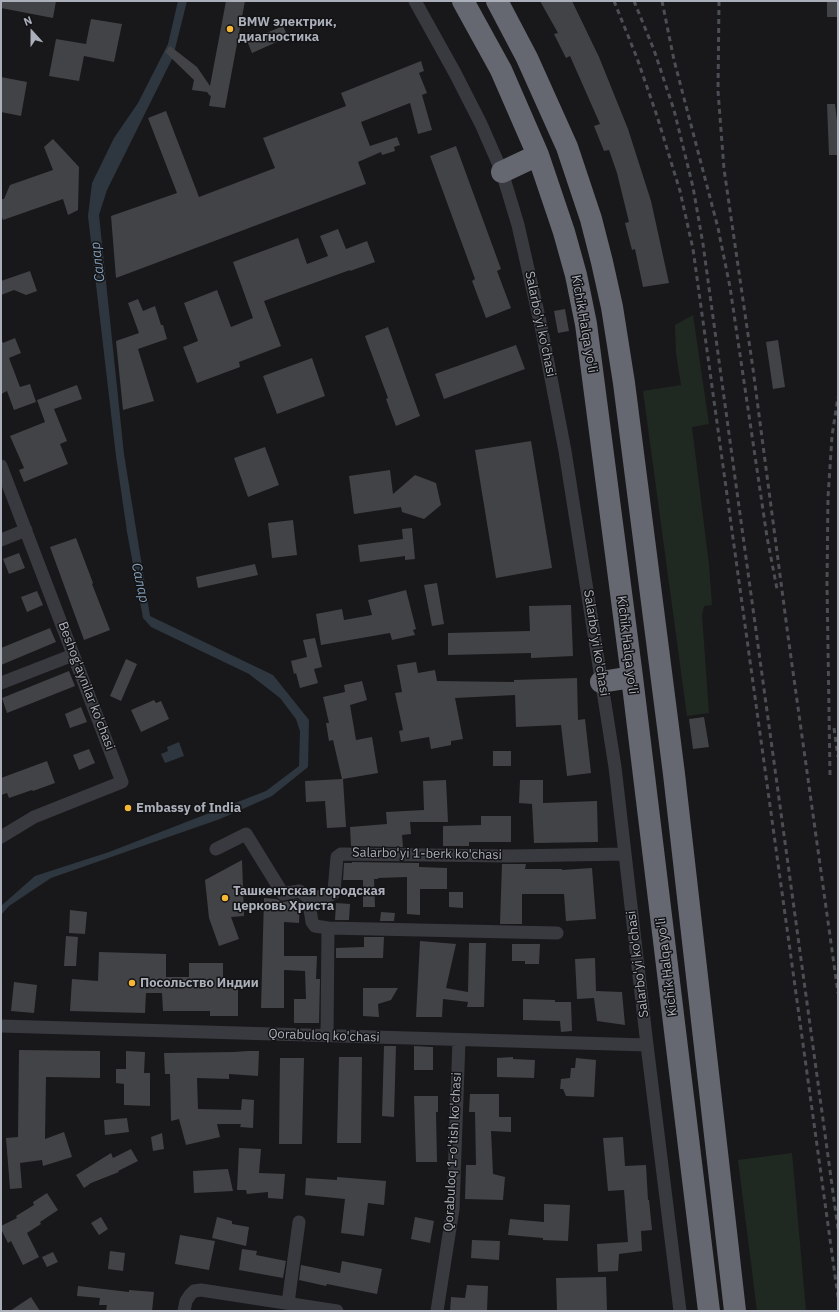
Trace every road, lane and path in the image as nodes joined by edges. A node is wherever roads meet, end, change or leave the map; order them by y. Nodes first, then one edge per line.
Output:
1 (415, 1) edge
2 (463, 1) edge
3 (497, 1) edge
4 (538, 155) junction
5 (502, 172) junction
6 (1, 466) edge
7 (26, 530) junction
8 (1, 540) edge
9 (73, 655) junction
10 (632, 677) junction
11 (601, 682) junction
12 (1, 683) edge
13 (1, 838) edge
14 (216, 849) dead end
15 (625, 854) junction
16 (308, 897) junction
17 (328, 928) junction
18 (557, 933) dead end
19 (1, 1026) edge
20 (327, 1036) junction
21 (459, 1040) junction
22 (647, 1045) junction
23 (299, 1222) dead end
24 (288, 1304) junction
25 (330, 1310) edge
26 (184, 1311) edge
27 (437, 1311) edge
28 (680, 1311) edge
29 (709, 1311) edge
30 (735, 1311) edge

1 - 5 street, Salarbo'yi ko'chasi
2 - 4 highway, Kichik Halqa yo'li
3 - 30 highway
4 - 5 highway
4 - 10 highway, Kichik Halqa yo'li
5 - 11 street, Salarbo'yi ko'chasi
6 - 7 street, Beshog'aynilar ko'chasi
7 - 8 street
7 - 9 street, Beshog'aynilar ko'chasi
9 - 12 street
9 - 13 street, Beshog'aynilar ko'chasi
10 - 11 highway
10 - 29 highway, Kichik Halqa yo'li
11 - 15 street, Salarbo'yi ko'chasi
14 - 16 street
15 - 16 street, Salarbo'yi 1-berk ko'chasi
15 - 22 street, Salarbo'yi ko'chasi
16 - 17 street
17 - 18 street
17 - 20 street
19 - 20 street, Qorabuloq ko'chasi
20 - 21 street, Qorabuloq ko'chasi
21 - 22 street, Qorabuloq ko'chasi
21 - 27 street, Qorabuloq 1-o'tish ko'chasi
22 - 28 street, Salarbo'yi ko'chasi
23 - 24 street
24 - 25 street
24 - 26 street

